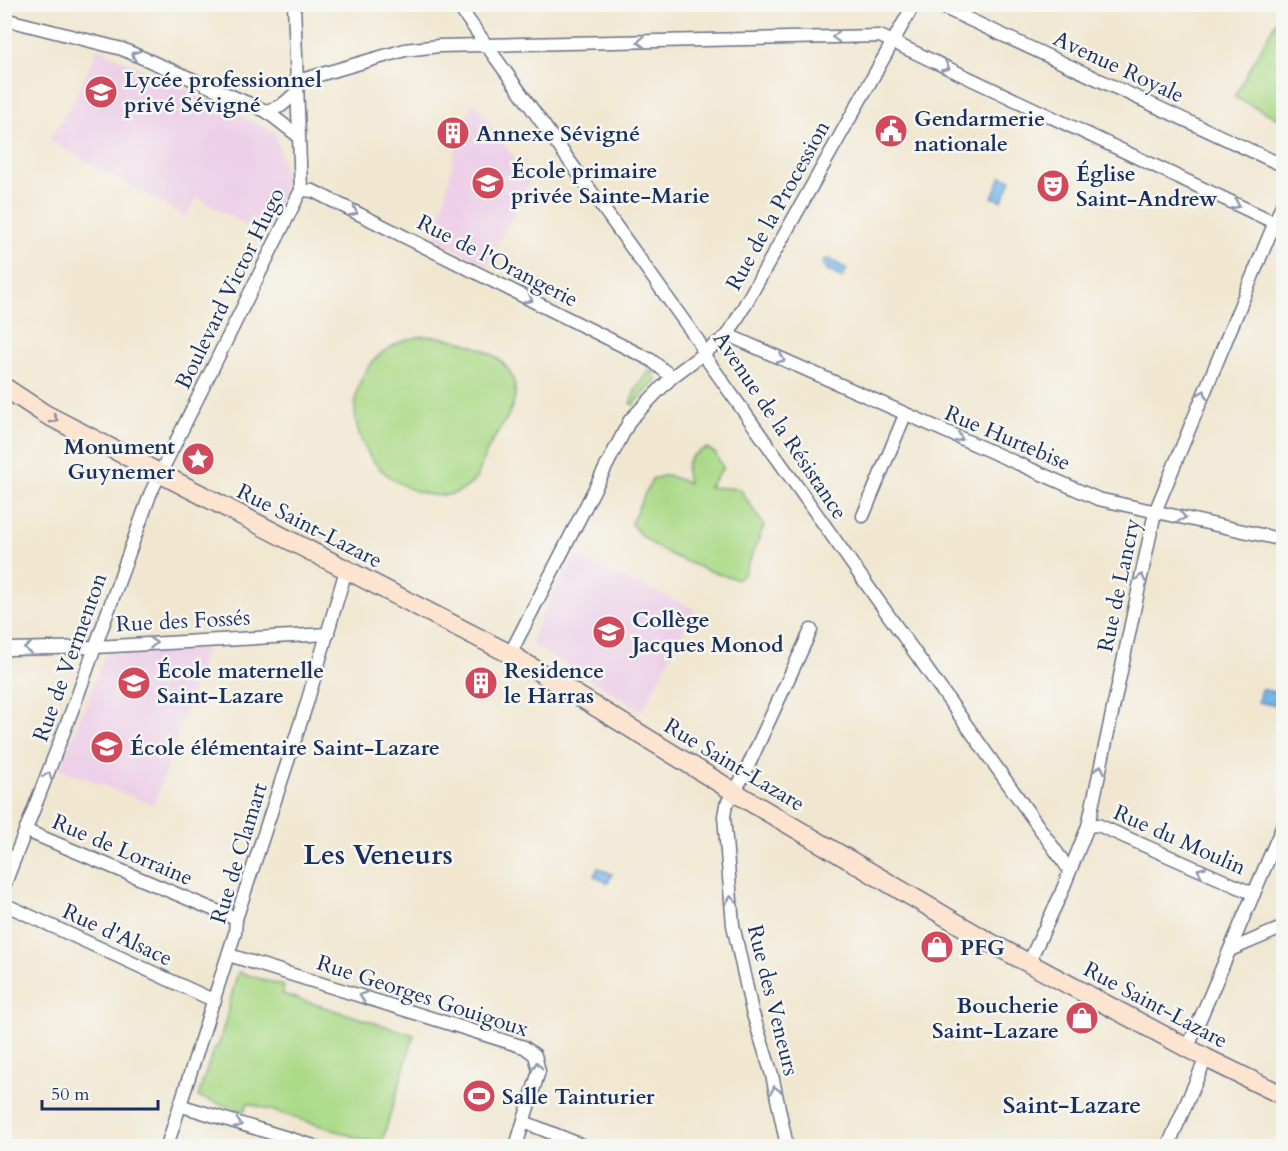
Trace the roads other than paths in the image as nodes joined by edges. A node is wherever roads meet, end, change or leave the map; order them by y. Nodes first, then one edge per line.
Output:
1 (294, 4) edge
2 (457, 4) edge
3 (914, 4) edge
4 (936, 4) edge
5 (4, 19) edge
6 (893, 42) junction
7 (488, 47) junction
8 (298, 87) junction
9 (266, 111) junction
10 (297, 135) junction
11 (1284, 166) edge
12 (301, 190) junction
13 (1284, 200) edge
14 (1279, 225) edge
15 (728, 335) junction
16 (703, 354) junction
17 (672, 377) junction
18 (4, 387) edge
19 (904, 415) junction
20 (160, 475) junction
21 (1155, 512) junction
22 (863, 516) dead end
23 (1284, 540) edge
24 (346, 570) junction
25 (812, 630) dead end
26 (328, 634) junction
27 (94, 647) junction
28 (4, 651) edge
29 (510, 654) junction
30 (733, 792) junction
31 (1284, 823) edge
32 (1088, 826) junction
33 (27, 831) junction
34 (1070, 871) junction
35 (4, 886) edge
36 (1254, 894) junction
37 (4, 904) edge
38 (236, 919) junction
39 (1284, 927) edge
40 (1230, 950) junction
41 (229, 955) junction
42 (1028, 964) junction
43 (215, 1001) junction
44 (1188, 1047) junction
45 (1206, 1058) junction
46 (1284, 1096) edge
47 (182, 1106) junction
48 (524, 1122) junction
49 (167, 1146) edge
50 (314, 1146) edge
51 (516, 1146) edge
52 (584, 1146) edge
53 (787, 1146) edge
54 (1168, 1146) edge

1 - 8 street, Boulevard Victor Hugo
2 - 7 street, Avenue de la Résistance
3 - 6 street, Rue de la Procession
4 - 11 street, Avenue Royale
9 -> 5 street
6 -> 7 street
6 -> 14 street
6 - 15 street, Rue de la Procession
7 - 8 street
7 - 16 street, Avenue de la Résistance
8 - 9 street
8 - 10 street, Boulevard Victor Hugo
9 - 10 street
10 - 12 street, Boulevard Victor Hugo
12 -> 17 street, Rue de l'Orangerie
12 - 20 street, Boulevard Victor Hugo
13 - 14 street, Rue de Lancry
21 -> 14 street, Rue de Lancry
15 - 16 street, Rue de la Procession
15 -> 19 street, Rue Hurtebise
16 - 17 street, Rue de la Procession
16 - 34 street, Avenue de la Résistance
17 - 29 street, Rue de la Procession
18 -> 20 main road, Rue Saint-Lazare
19 -> 21 street, Rue Hurtebise
19 - 22 street
20 - 24 main road, Rue Saint-Lazare
20 - 27 street, Rue de Vermenton
21 -> 23 street, Rue Hurtebise
32 -> 21 street, Rue de Lancry
24 - 26 street, Rue de Clamart
24 - 29 main road, Rue Saint-Lazare
25 - 30 street, Rue des Veneurs
27 -> 26 street, Rue des Fossés
26 - 38 street, Rue de Clamart
27 -> 28 street, Rue des Fossés
33 -> 27 street, Rue de Vermenton
29 - 30 main road, Rue Saint-Lazare
30 - 42 main road, Rue Saint-Lazare
53 -> 30 street, Rue des Veneurs
31 - 36 street
32 - 34 street, Rue de Lancry
36 -> 32 street, Rue du Moulin
33 - 35 street, Rue de Vermenton
33 - 38 street, Rue de Lorraine
34 - 42 street, Rue de Lancry
36 - 40 street
37 - 43 street, Rue d'Alsace
38 - 41 street, Rue de Clamart
39 - 40 street
40 - 44 street
41 - 43 street, Rue de Clamart
48 -> 41 street, Rue Georges Gouigoux
42 - 44 main road, Rue Saint-Lazare
43 - 47 street, Rue de Clamart
44 - 45 main road, Rue Saint-Lazare
45 - 46 main road, Rue Saint-Lazare
45 - 54 street
47 - 49 street, Rue de Clamart
47 -> 50 street
48 - 51 street, Rue Georges Gouigoux
48 - 52 street

